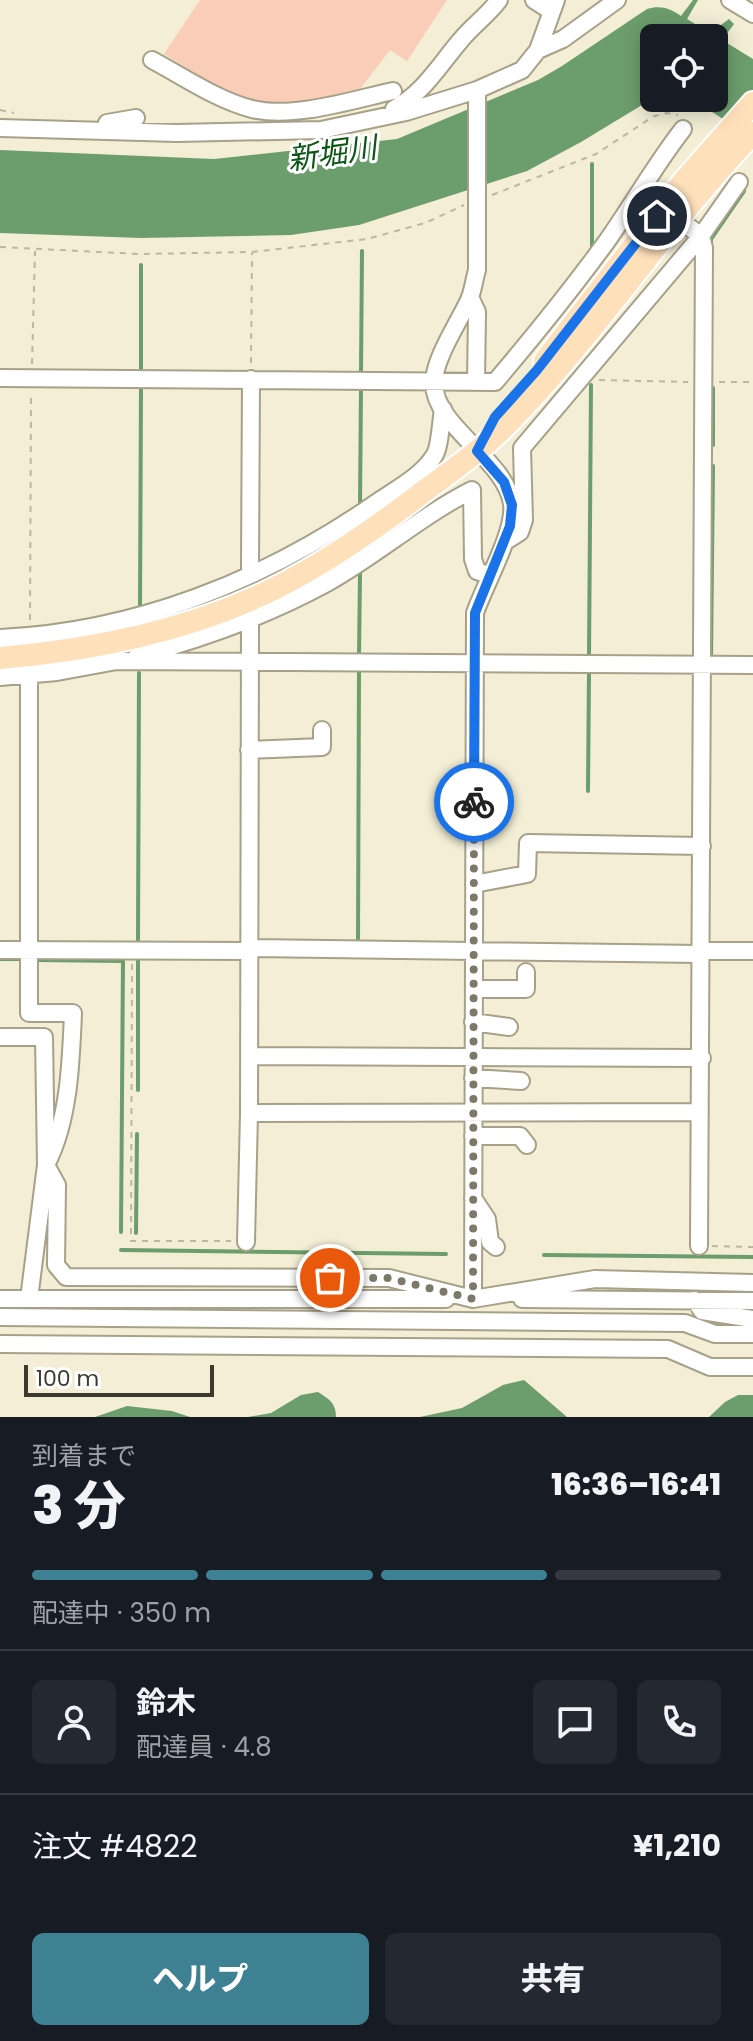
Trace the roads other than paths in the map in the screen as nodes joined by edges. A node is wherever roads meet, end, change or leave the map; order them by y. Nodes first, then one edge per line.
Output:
1 (499, 0) edge
2 (534, 0) edge
3 (617, 0) edge
4 (730, 0) edge
5 (554, 5) edge
6 (753, 14) edge
7 (538, 50) junction
8 (152, 60) dead end
9 (477, 90) junction
10 (393, 91) dead end
11 (753, 103) edge
12 (323, 107) junction
13 (398, 112) junction
14 (136, 118) dead end
15 (0, 128) edge
16 (683, 129) road end
17 (85, 130) junction
18 (753, 133) edge
19 (726, 146) junction
20 (739, 182) dead end
21 (685, 224) dead end
22 (701, 236) junction
23 (470, 297) junction
24 (0, 378) edge
25 (251, 379) junction
26 (434, 380) junction
27 (476, 381) junction
28 (443, 409) junction
29 (477, 451) junction
30 (504, 542) junction
31 (250, 569) dead end
32 (488, 575) junction
33 (250, 624) dead end
34 (0, 638) edge
35 (0, 658) edge
36 (117, 661) junction
37 (249, 664) junction
38 (474, 664) junction
39 (702, 665) junction
40 (753, 665) edge
41 (29, 675) junction
42 (0, 677) edge
43 (322, 730) dead end
44 (249, 750) junction
45 (702, 846) junction
46 (474, 884) junction
47 (0, 950) edge
48 (29, 950) junction
49 (249, 950) junction
50 (474, 951) junction
51 (753, 951) edge
52 (700, 952) junction
53 (526, 972) dead end
54 (474, 989) junction
55 (473, 1022) junction
56 (509, 1027) dead end
57 (0, 1037) edge
58 (249, 1056) junction
59 (473, 1056) junction
60 (702, 1058) junction
61 (473, 1078) junction
62 (521, 1081) dead end
63 (473, 1111) junction
64 (521, 1111) junction
65 (700, 1112) junction
66 (249, 1113) junction
67 (473, 1136) junction
68 (46, 1165) junction
69 (473, 1198) junction
70 (246, 1242) road end
71 (699, 1246) road end
72 (496, 1247) dead end
73 (753, 1283) edge
74 (0, 1299) edge
75 (29, 1299) junction
76 (473, 1299) junction
77 (695, 1300) junction
78 (753, 1301) edge
79 (0, 1317) edge
80 (753, 1319) edge
81 (753, 1334) edge
82 (0, 1344) edge
83 (753, 1367) edge

1 - 13 street
2 - 5 street
3 - 7 street
4 - 6 street
5 - 7 street
7 - 9 street
8 - 12 street
9 - 13 street
9 - 23 street
10 - 12 street
11 - 19 main road
12 - 13 street
13 - 17 street
14 - 17 street
15 - 17 street
16 - 27 street
18 - 19 main road
19 - 29 main road
20 - 22 street
21 - 22 street
22 - 30 street
22 - 39 street
23 - 26 street
23 - 27 street
24 - 25 street
25 - 26 street
25 - 31 street
26 - 27 street
26 - 28 street
28 - 29 street
28 - 34 street
29 - 30 street
29 - 35 main road
30 - 32 street
32 - 36 street
32 - 38 street
33 - 37 street
36 - 37 street
36 - 41 street
37 - 38 street
37 - 44 street
38 - 39 street
38 - 46 street
39 - 40 street
39 - 45 street
41 - 42 street
41 - 48 street
43 - 44 street
44 - 49 street
45 - 46 street
45 - 52 street
46 - 50 street
47 - 48 street
48 - 49 street
48 - 68 street
49 - 50 street
49 - 58 street
50 - 52 street
50 - 54 street
51 - 52 street
52 - 60 street
53 - 54 street
54 - 55 street
55 - 56 street
55 - 59 street
57 - 68 street
58 - 59 street
58 - 66 street
59 - 60 street
59 - 61 street
60 - 65 street
61 - 62 street
61 - 63 street
63 - 64 street
63 - 66 street
63 - 67 street
64 - 65 street
64 - 67 street
65 - 71 street
66 - 70 street
67 - 69 street
68 - 75 street
68 - 76 street
69 - 72 street
69 - 76 street
73 - 76 street
74 - 75 street
75 - 76 street
76 - 77 street
77 - 78 street
77 - 80 street
79 - 81 street
82 - 83 street

